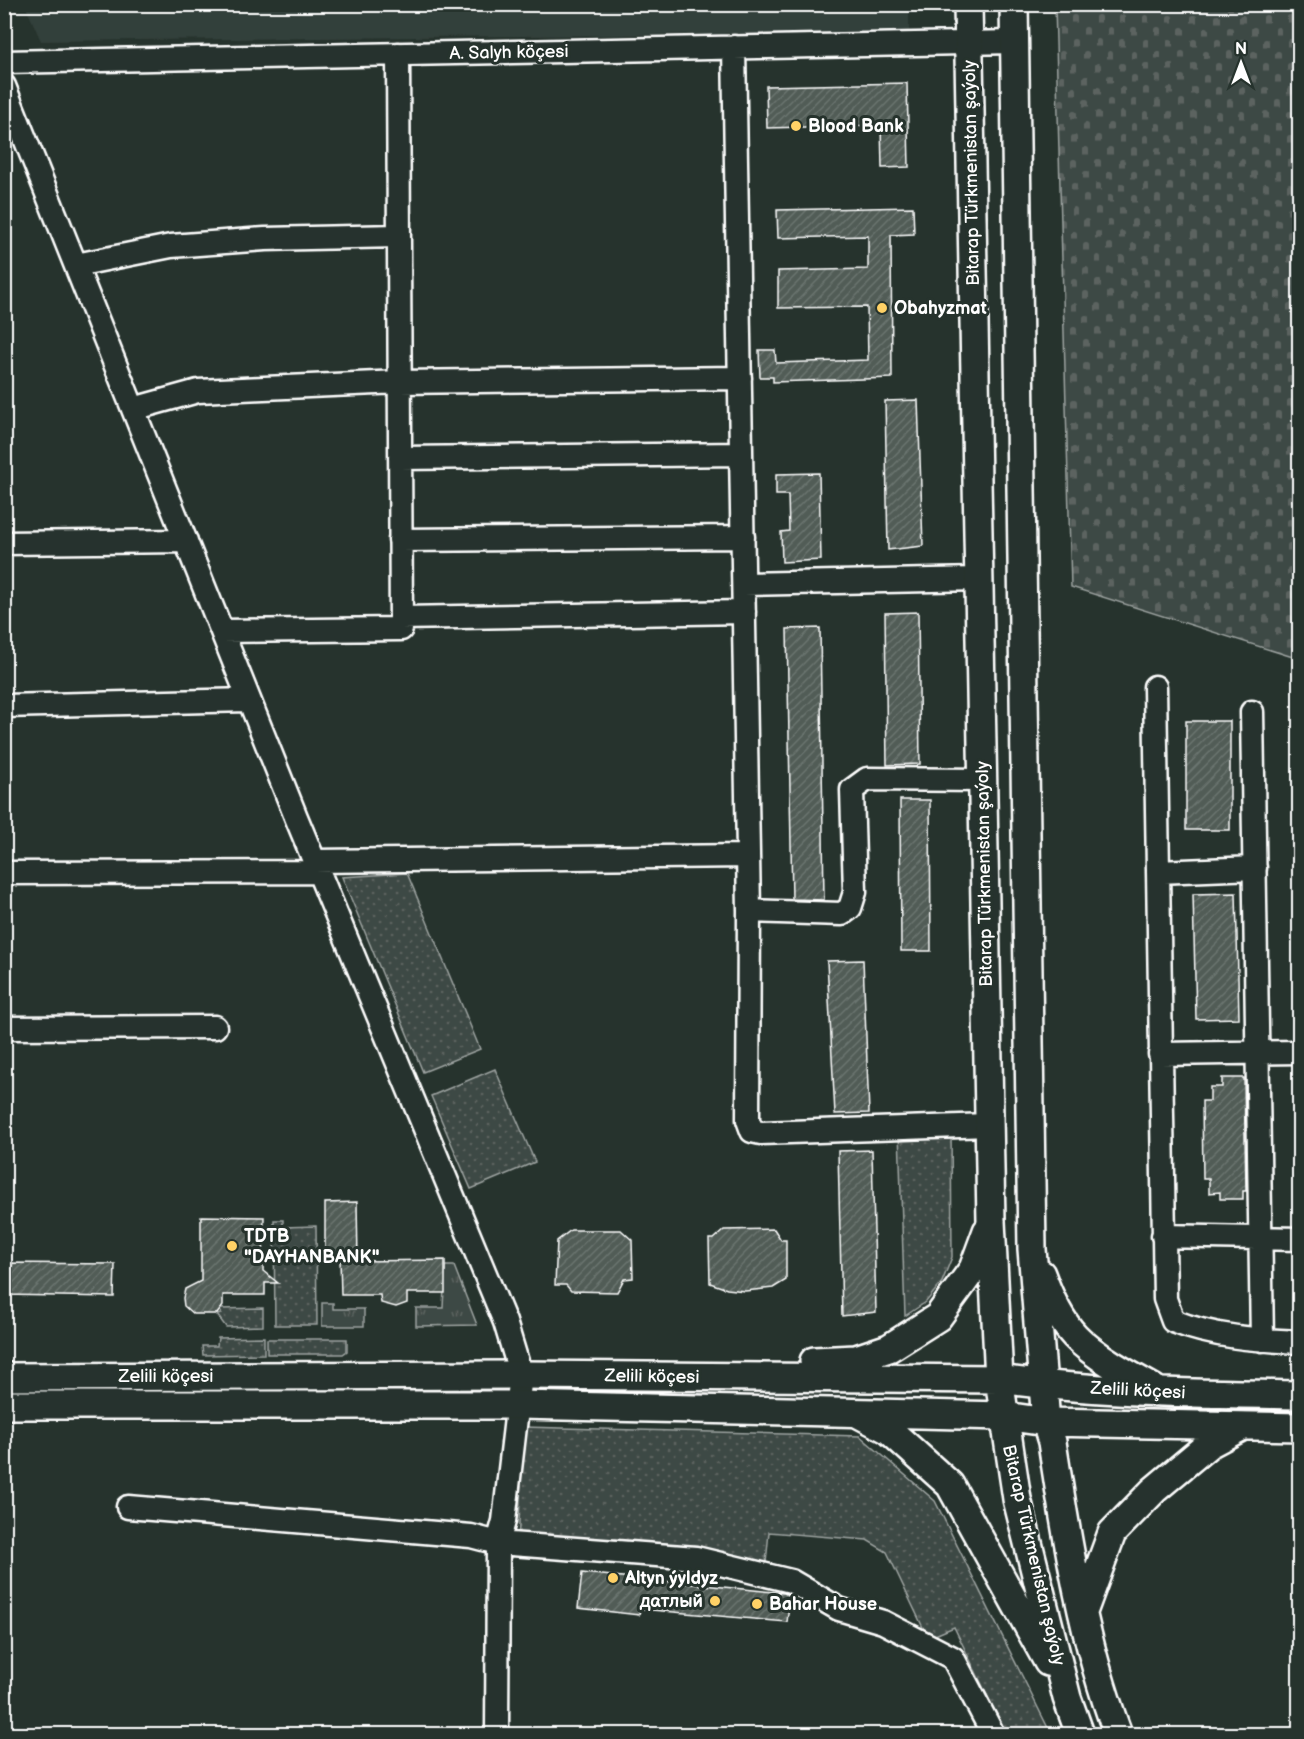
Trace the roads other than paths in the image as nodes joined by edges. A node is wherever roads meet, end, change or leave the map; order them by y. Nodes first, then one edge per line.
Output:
1 (968, 4) edge
2 (1014, 4) edge
3 (1014, 42) junction
4 (969, 43) junction
5 (734, 47) junction
6 (398, 54) junction
7 (4, 62) edge
8 (4, 86) edge
9 (398, 236) junction
10 (76, 265) junction
11 (740, 378) junction
12 (400, 382) junction
13 (133, 409) junction
14 (741, 454) junction
15 (400, 458) junction
16 (743, 537) junction
17 (400, 540) junction
18 (186, 541) junction
19 (4, 543) edge
20 (979, 579) junction
21 (744, 584) junction
22 (744, 612) junction
23 (401, 618) junction
24 (222, 631) junction
25 (1155, 687) dead end
26 (249, 700) junction
27 (4, 706) edge
28 (1252, 712) dead end
29 (983, 780) junction
30 (748, 856) junction
31 (316, 867) junction
32 (1255, 868) junction
33 (1158, 872) junction
34 (4, 873) edge
35 (749, 911) junction
36 (4, 1028) edge
37 (215, 1028) dead end
38 (1299, 1052) edge
39 (1258, 1053) junction
40 (1160, 1054) junction
41 (989, 1125) junction
42 (991, 1221) junction
43 (1163, 1236) junction
44 (1260, 1238) junction
45 (1299, 1239) edge
46 (1032, 1249) junction
47 (1262, 1340) junction
48 (1299, 1342) edge
49 (521, 1375) junction
50 (4, 1377) edge
51 (740, 1377) junction
52 (999, 1379) junction
53 (1042, 1385) junction
54 (1160, 1392) junction
55 (1299, 1395) edge
56 (4, 1405) edge
57 (519, 1405) junction
58 (855, 1412) junction
59 (1005, 1416) junction
60 (1046, 1422) junction
61 (1242, 1426) junction
62 (1299, 1427) edge
63 (128, 1507) dead end
64 (498, 1543) junction
65 (1082, 1613) junction
66 (1066, 1698) junction
67 (497, 1734) edge
68 (993, 1734) edge
69 (1080, 1734) edge
70 (1118, 1734) edge

1 - 4 main road, Bitarap Türkmenistan şaýoly
2 - 3 main road, Bitarap Türkmenistan şaýoly
3 - 4 street, A. Salyh köçesi
3 - 46 main road, Bitarap Türkmenistan şaýoly
4 - 5 street, A. Salyh köçesi
4 - 20 main road, Bitarap Türkmenistan şaýoly
5 - 6 street, A. Salyh köçesi
5 - 11 street
6 - 7 street, A. Salyh köçesi
6 - 9 street
8 - 10 street
9 - 10 street
9 - 12 street
10 - 13 street
11 - 12 street
11 - 14 street
12 - 13 street
12 - 15 street
13 - 18 street
14 - 15 street
14 - 16 street
15 - 17 street
16 - 17 street
16 - 21 street
17 - 23 street
18 - 19 street
18 - 24 street
20 - 21 street
20 - 29 main road, Bitarap Türkmenistan şaýoly
21 - 22 street
22 - 23 street
22 - 30 street
23 - 24 street
24 - 26 street
25 - 33 street
26 - 27 street
26 - 31 street
28 - 32 street
29 - 35 street
29 - 41 main road, Bitarap Türkmenistan şaýoly
30 - 31 street
30 - 35 street
31 - 34 street
31 - 49 street
32 - 33 street
32 - 39 street
33 - 40 street
35 - 41 street
36 - 37 street
38 - 39 street
39 - 40 street
39 - 44 street
40 - 43 street
41 - 42 main road, Bitarap Türkmenistan şaýoly
42 - 51 main road
42 - 52 main road, Bitarap Türkmenistan şaýoly
43 - 44 street
43 - 47 street
44 - 45 street
44 - 47 street
46 - 53 main road, Bitarap Türkmenistan şaýoly
46 - 54 main road
47 - 48 street
49 - 50 main road, Zelili köçesi
49 - 51 main road, Zelili köçesi
49 - 57 street
51 - 52 main road, Zelili köçesi
52 - 53 main road, Zelili köçesi
52 - 59 main road, Bitarap Türkmenistan şaýoly
53 - 54 main road, Zelili köçesi
53 - 60 main road, Bitarap Türkmenistan şaýoly
54 - 55 main road, Zelili köçesi
56 - 57 main road, Zelili köçesi
57 - 58 main road, Zelili köçesi
57 - 64 street
58 - 59 main road, Zelili köçesi
58 - 66 main road
59 - 60 main road, Zelili köçesi
59 - 66 main road, Bitarap Türkmenistan şaýoly
60 - 61 main road, Zelili köçesi
60 - 65 main road, Bitarap Türkmenistan şaýoly
61 - 62 main road, Zelili köçesi
61 - 65 main road
63 - 64 street
64 - 67 street
64 - 68 street
65 - 70 main road, Bitarap Türkmenistan şaýoly
66 - 69 main road, Bitarap Türkmenistan şaýoly

